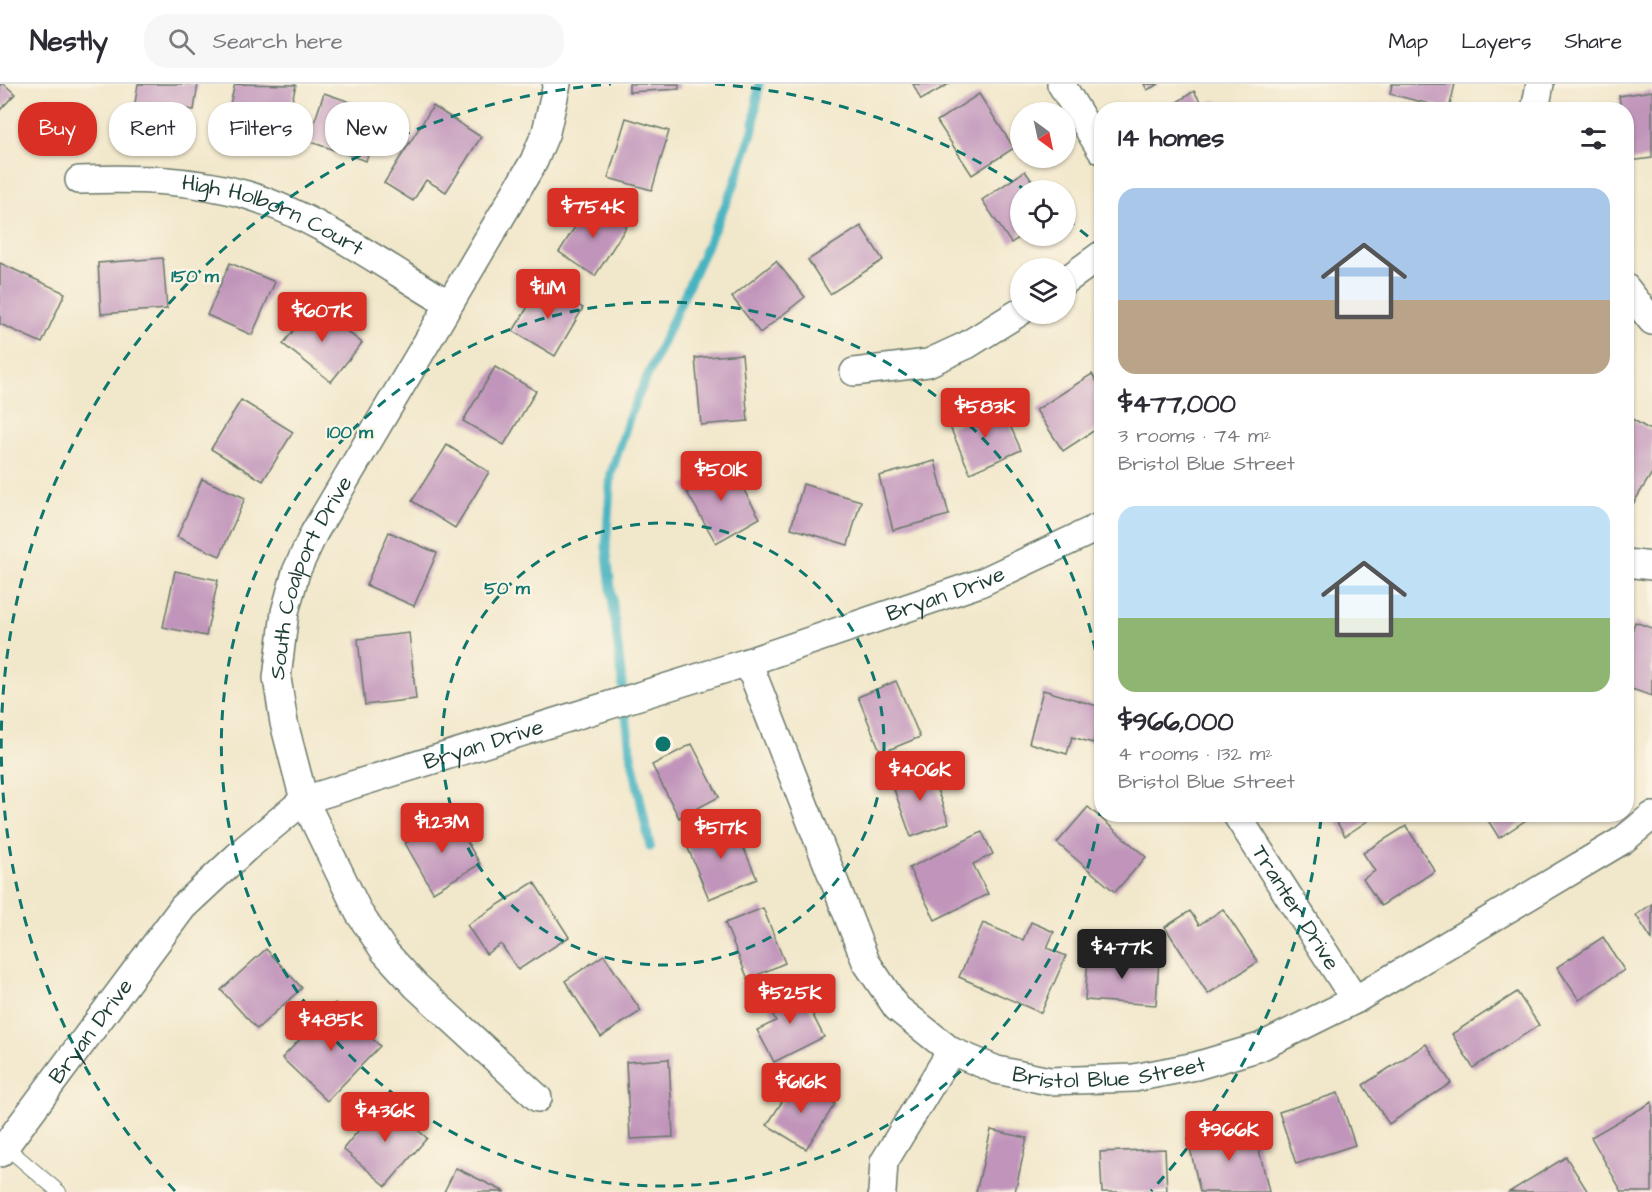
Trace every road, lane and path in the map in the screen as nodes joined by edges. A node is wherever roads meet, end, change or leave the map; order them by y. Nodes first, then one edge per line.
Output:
1 (557, 84) edge
2 (1061, 84) edge
3 (1540, 84) edge
4 (1537, 102) edge
5 (1094, 138) edge
6 (79, 180) dead end
7 (1094, 260) edge
8 (1076, 273) edge
9 (1634, 298) edge
10 (449, 304) junction
11 (1010, 318) edge
12 (1652, 321) edge
13 (854, 372) dead end
14 (1094, 529) edge
15 (1634, 564) edge
16 (1652, 566) edge
17 (748, 662) junction
18 (304, 800) junction
19 (1652, 816) edge
20 (1241, 822) edge
21 (1355, 1000) junction
22 (951, 1051) junction
23 (538, 1098) dead end
24 (3, 1150) edge
25 (59, 1192) edge
26 (882, 1192) edge

1 - 10 street, South Coalport Drive
2 - 5 street
3 - 4 street
6 - 10 street, High Holborn Court
7 - 8 street
9 - 12 street
10 - 18 street, South Coalport Drive
11 - 13 street
14 - 17 street, Bryan Drive
15 - 16 street
17 - 18 street, Bryan Drive
17 - 22 street, Bristol Blue Street
18 - 23 street, South Coalport Drive
18 - 24 street, Bryan Drive
19 - 21 street, Bristol Blue Street
20 - 21 street, Tranter Drive
21 - 22 street, Bristol Blue Street
22 - 26 street
24 - 25 lane

